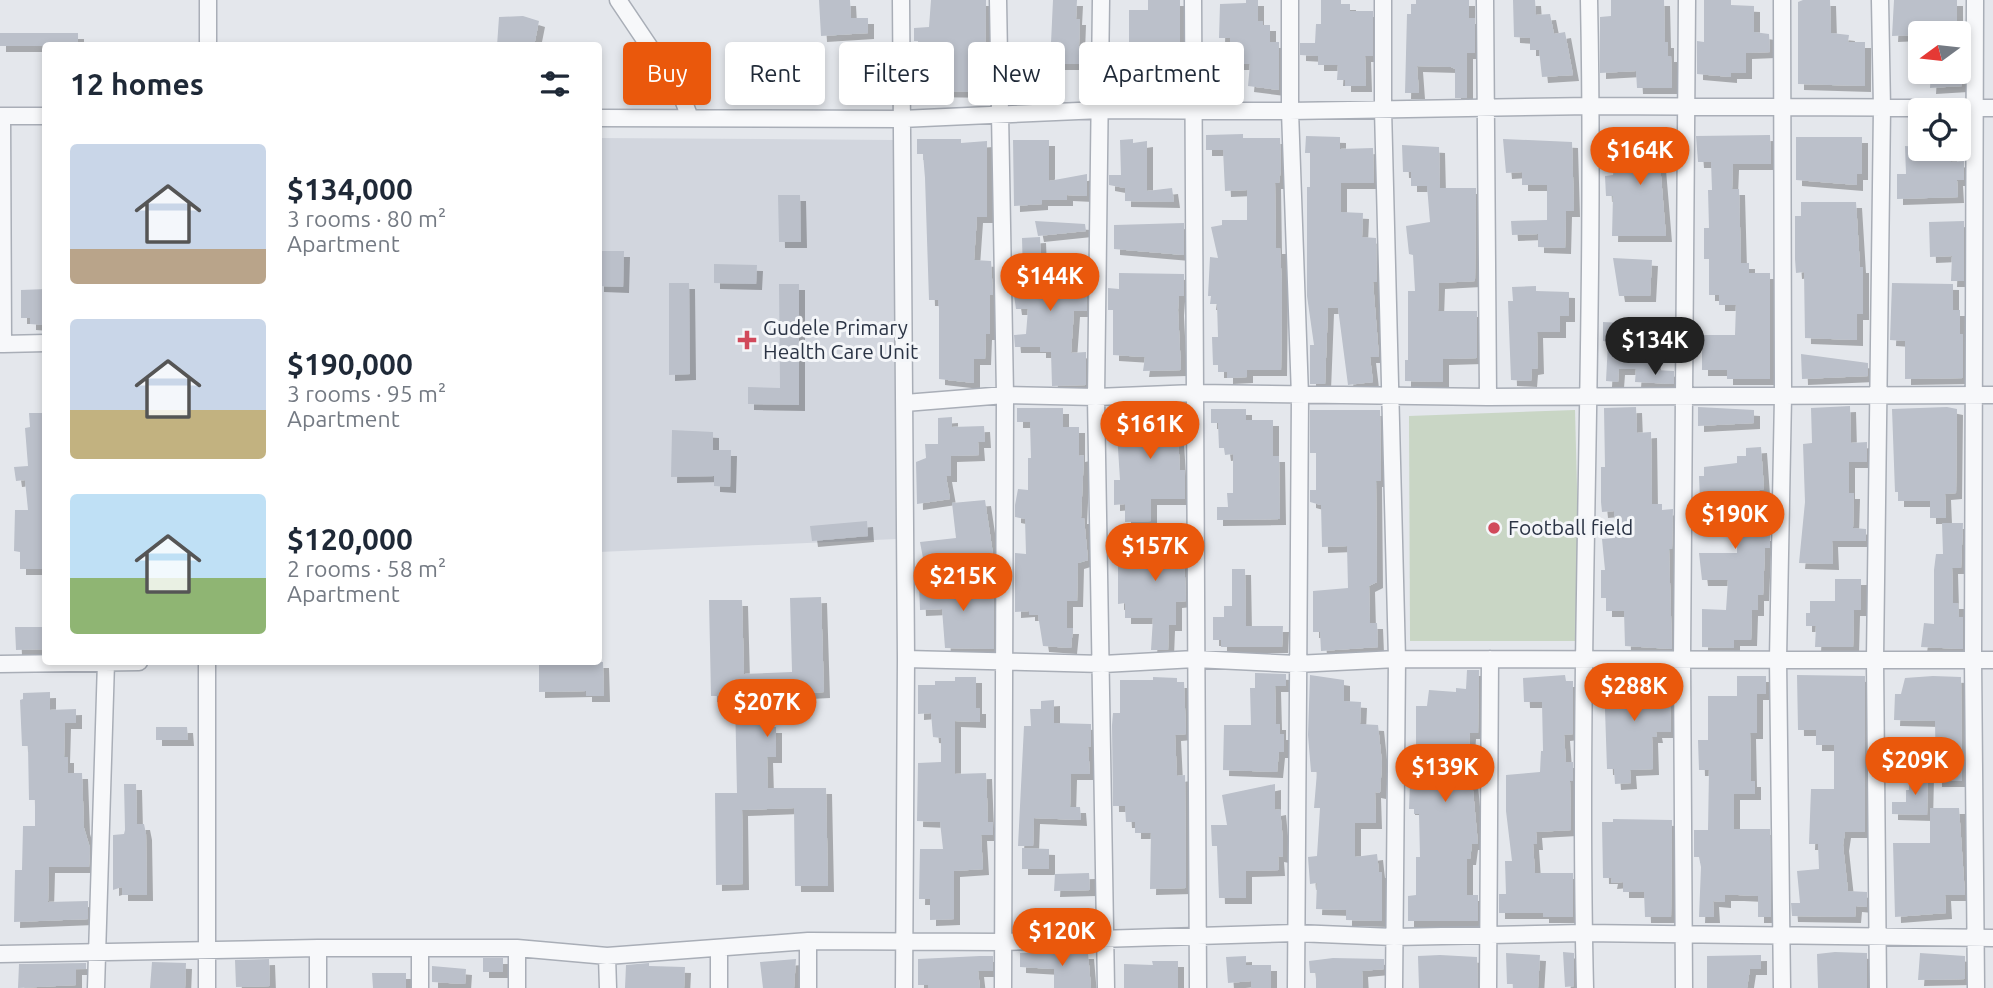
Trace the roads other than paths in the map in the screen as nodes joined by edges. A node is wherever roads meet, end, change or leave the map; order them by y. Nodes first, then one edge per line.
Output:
1 (208, 0) edge
2 (618, 0) edge
3 (901, 0) edge
4 (999, 0) edge
5 (1101, 0) edge
6 (1193, 0) edge
7 (1290, 0) edge
8 (1383, 0) edge
9 (1485, 0) edge
10 (1589, 0) edge
11 (1687, 0) edge
12 (1782, 0) edge
13 (1880, 0) edge
14 (1975, 0) edge
15 (208, 42) edge
16 (1591, 106) junction
17 (1487, 107) junction
18 (1688, 107) junction
19 (1782, 108) junction
20 (1882, 108) junction
21 (1976, 108) junction
22 (1993, 108) edge
23 (1383, 109) junction
24 (1101, 110) junction
25 (1193, 110) junction
26 (1290, 111) junction
27 (998, 114) junction
28 (1, 116) edge
29 (42, 116) edge
30 (602, 118) edge
31 (690, 118) junction
32 (901, 119) junction
33 (42, 343) edge
34 (1, 344) edge
35 (1195, 393) junction
36 (1004, 395) junction
37 (1389, 395) junction
38 (1975, 395) junction
39 (1993, 395) edge
40 (1300, 396) junction
41 (1589, 396) junction
42 (1783, 396) junction
43 (1877, 396) junction
44 (1096, 397) junction
45 (1488, 397) junction
46 (1684, 397) junction
47 (905, 403) junction
48 (906, 659) junction
49 (1195, 659) junction
50 (1397, 659) junction
51 (1490, 659) junction
52 (1584, 659) junction
53 (1682, 659) junction
54 (1778, 659) junction
55 (1875, 660) junction
56 (1973, 660) junction
57 (1993, 660) edge
58 (42, 663) edge
59 (1005, 663) junction
60 (0, 664) edge
61 (1103, 664) junction
62 (1296, 664) junction
63 (106, 665) edge
64 (207, 665) edge
65 (1296, 933) junction
66 (1584, 933) junction
67 (1683, 934) junction
68 (1780, 934) junction
69 (1197, 935) junction
70 (1877, 935) junction
71 (1488, 936) junction
72 (1394, 937) junction
73 (1105, 938) junction
74 (1974, 938) junction
75 (1993, 938) edge
76 (904, 940) junction
77 (808, 941) junction
78 (1003, 942) junction
79 (318, 948) junction
80 (517, 948) junction
81 (206, 950) junction
82 (420, 950) junction
83 (719, 950) junction
84 (95, 952) junction
85 (0, 954) edge
86 (607, 956) junction
87 (96, 988) edge
88 (207, 988) edge
89 (318, 988) edge
90 (420, 988) edge
91 (517, 988) edge
92 (608, 988) edge
93 (719, 988) edge
94 (808, 988) edge
95 (904, 988) edge
96 (1003, 988) edge
97 (1106, 988) edge
98 (1198, 988) edge
99 (1296, 988) edge
100 (1394, 988) edge
101 (1488, 988) edge
102 (1586, 988) edge
103 (1685, 988) edge
104 (1782, 988) edge
105 (1878, 988) edge
106 (1976, 988) edge

1 - 15 street
2 - 31 street
3 - 32 street
4 - 27 street
5 - 24 street
6 - 25 street
7 - 26 street
8 - 23 street
9 - 17 street
10 - 16 street
11 - 18 street
12 - 19 street
13 - 20 street
14 - 21 street
16 - 17 street
16 - 18 street
16 - 41 street
17 - 23 street
17 - 45 street
18 - 19 street
18 - 46 street
19 - 20 street
19 - 42 street
20 - 21 street
20 - 43 street
21 - 22 street
21 - 38 street
23 - 26 street
23 - 37 street
24 - 25 street
24 - 27 street
24 - 44 street
25 - 26 street
25 - 35 street
26 - 40 street
27 - 32 street
27 - 36 street
28 - 29 street
28 - 34 street
30 - 31 street
31 - 32 street
32 - 47 street
33 - 34 street
35 - 40 street
35 - 44 street
35 - 49 street
36 - 44 street
36 - 47 street
36 - 59 street
37 - 40 street
37 - 45 street
37 - 50 street
38 - 39 street
38 - 43 street
38 - 56 street
40 - 62 street
41 - 45 street
41 - 46 street
41 - 52 street
42 - 43 street
42 - 46 street
42 - 54 street
43 - 55 street
44 - 61 street
46 - 53 street
47 - 48 street
48 - 59 street
48 - 76 street
49 - 61 street
49 - 62 street
49 - 69 street
50 - 51 street
50 - 62 street
50 - 72 street
51 - 52 street
51 - 71 street
52 - 53 street
52 - 66 street
53 - 54 street
53 - 67 street
54 - 55 street
54 - 68 street
55 - 56 street
55 - 70 street
56 - 57 street
56 - 74 street
58 - 60 street
59 - 61 street
59 - 78 street
61 - 73 street
62 - 65 street
63 - 84 street
64 - 81 street
65 - 69 street
65 - 72 street
65 - 99 street
66 - 67 street
66 - 71 street
66 - 102 street
67 - 68 street
67 - 103 street
68 - 70 street
68 - 104 street
69 - 73 street
69 - 98 street
70 - 74 street
70 - 105 street
71 - 72 street
71 - 101 street
72 - 100 street
73 - 78 street
73 - 97 street
74 - 75 street
74 - 106 street
76 - 77 street
76 - 78 street
76 - 95 street
77 - 83 street
77 - 94 street
78 - 96 street
79 - 81 street
79 - 82 street
79 - 89 street
80 - 82 street
80 - 86 street
80 - 91 street
81 - 84 street
81 - 88 street
82 - 90 street
83 - 86 street
83 - 93 street
84 - 85 street
84 - 87 street
86 - 92 street

